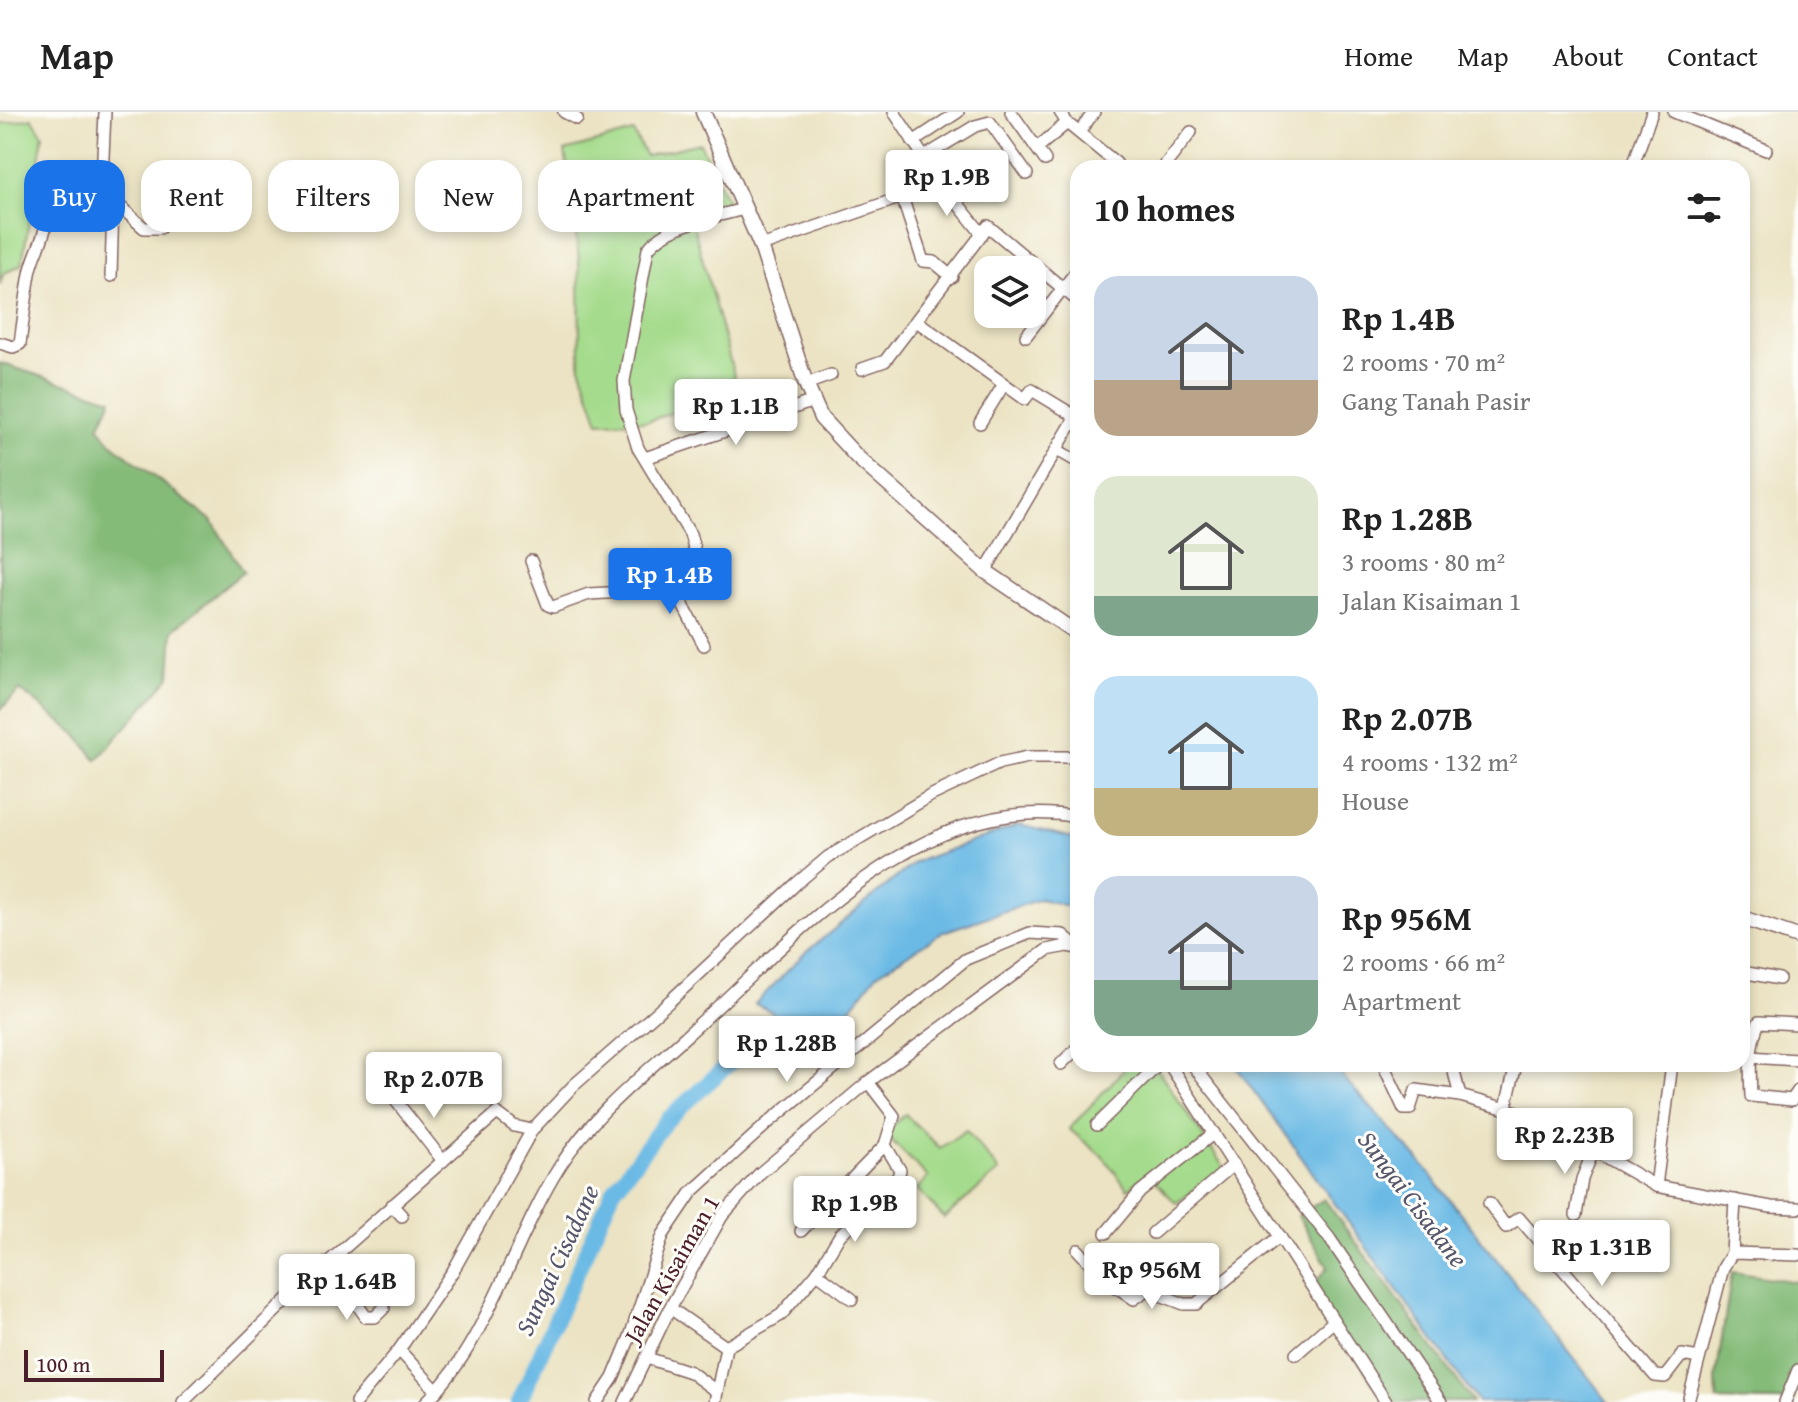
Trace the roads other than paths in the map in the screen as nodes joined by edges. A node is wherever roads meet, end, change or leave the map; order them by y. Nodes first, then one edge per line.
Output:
1 (105, 112) edge
2 (564, 112) edge
3 (703, 112) edge
4 (894, 112) edge
5 (958, 112) edge
6 (1011, 112) edge
7 (1060, 112) edge
8 (1094, 112) edge
9 (1652, 112) edge
10 (1674, 112) edge
11 (577, 119) dead end
12 (1067, 123) junction
13 (1080, 131) junction
14 (1191, 132) dead end
15 (913, 142) junction
16 (1037, 148) junction
17 (1766, 150) dead end
18 (924, 157) junction
19 (103, 160) edge
20 (1045, 160) dead end
21 (1113, 160) edge
22 (1169, 160) edge
23 (1635, 160) edge
24 (1027, 174) dead end
25 (939, 180) junction
26 (902, 197) junction
27 (743, 209) junction
28 (125, 211) edge
29 (141, 225) edge
30 (44, 232) edge
31 (112, 232) edge
32 (982, 234) junction
33 (761, 246) junction
34 (111, 276) dead end
35 (952, 277) junction
36 (1070, 280) edge
37 (1063, 289) junction
38 (1070, 295) edge
39 (918, 322) junction
40 (1026, 336) dead end
41 (0, 343) edge
42 (862, 369) dead end
43 (831, 375) dead end
44 (806, 384) junction
45 (1004, 384) junction
46 (814, 401) junction
47 (1070, 411) edge
48 (980, 423) dead end
49 (1070, 425) edge
50 (1057, 450) junction
51 (1070, 457) edge
52 (645, 458) junction
53 (531, 561) dead end
54 (665, 571) junction
55 (985, 571) junction
56 (1070, 629) edge
57 (704, 645) dead end
58 (1070, 757) edge
59 (1070, 816) edge
60 (1750, 921) edge
61 (1798, 937) edge
62 (1070, 941) edge
63 (1070, 947) edge
64 (1750, 974) edge
65 (1779, 979) dead end
66 (1798, 1024) edge
67 (1750, 1048) edge
68 (1070, 1055) edge
69 (1750, 1057) edge
70 (1798, 1060) edge
71 (1061, 1064) dead end
72 (1151, 1072) edge
73 (1174, 1072) edge
74 (1198, 1072) edge
75 (1387, 1072) edge
76 (1454, 1072) edge
77 (1514, 1072) edge
78 (1671, 1072) edge
79 (1750, 1072) edge
80 (868, 1082) junction
81 (1798, 1091) edge
82 (1460, 1096) junction
83 (396, 1101) dead end
84 (1506, 1107) junction
85 (1097, 1125) dead end
86 (532, 1130) junction
87 (1214, 1133) junction
88 (885, 1145) junction
89 (1594, 1149) junction
90 (443, 1161) junction
91 (1234, 1164) junction
92 (1656, 1186) junction
93 (1735, 1200) junction
94 (1489, 1203) dead end
95 (392, 1205) junction
96 (1798, 1208) edge
97 (1576, 1215) dead end
98 (402, 1216) dead end
99 (801, 1231) dead end
100 (1106, 1233) dead end
101 (1153, 1233) dead end
102 (1280, 1236) junction
103 (1078, 1250) dead end
104 (1732, 1253) junction
105 (1798, 1255) edge
106 (328, 1262) junction
107 (817, 1273) junction
108 (852, 1299) dead end
109 (384, 1308) dead end
110 (670, 1308) junction
111 (1334, 1321) junction
112 (726, 1347) junction
113 (399, 1350) junction
114 (1296, 1354) dead end
115 (647, 1358) junction
116 (1699, 1358) junction
117 (1798, 1370) edge
118 (437, 1391) junction
119 (716, 1396) edge
120 (183, 1402) edge
121 (356, 1402) edge
122 (426, 1402) edge
123 (597, 1402) edge
124 (625, 1402) edge
125 (1386, 1402) edge
126 (1441, 1402) edge
127 (1688, 1402) edge
128 (1785, 1402) edge

1 - 19 street
2 - 11 street
3 - 27 street
4 - 15 street
5 - 15 street
6 - 16 street
7 - 12 street
8 - 13 street
9 - 23 street
10 - 17 street
12 - 13 street
12 - 16 street
13 - 21 street
14 - 22 street
15 - 18 street
16 - 20 street
18 - 24 street
18 - 25 street
25 - 26 street
25 - 32 street
26 - 33 street
26 - 35 street
27 - 33 street
27 - 52 street
28 - 29 street
30 - 41 street
31 - 34 street
32 - 35 street
32 - 37 street
33 - 44 street
35 - 39 street
36 - 37 street
37 - 38 street
37 - 40 street
39 - 42 street
39 - 45 street
43 - 44 street
44 - 46 street
45 - 47 street
45 - 48 street
46 - 52 street
46 - 55 street
49 - 50 street
50 - 51 street
50 - 55 street
52 - 54 street
53 - 54 street
54 - 57 street
55 - 56 street
58 - 86 street
59 - 118 street
60 - 61 street
62 - 123 street
63 - 80 street, Jalan Kisaiman 1
64 - 65 street
66 - 67 street
68 - 71 street
69 - 70 street
72 - 85 street
73 - 87 street
74 - 126 street
75 - 82 street
76 - 82 street
77 - 84 street
78 - 92 street
79 - 81 street
80 - 88 street
80 - 110 street, Jalan Kisaiman 1
82 - 84 street
83 - 90 street
84 - 89 street
86 - 90 street
86 - 113 street
87 - 91 street
87 - 100 street
88 - 99 street
88 - 107 street
89 - 92 street
89 - 97 street
90 - 95 street
91 - 101 street
91 - 102 street
92 - 93 street
93 - 96 street
93 - 104 street
94 - 116 street
95 - 98 street
95 - 106 street
102 - 103 street
102 - 111 street
104 - 105 street
104 - 116 street
106 - 109 street
106 - 120 street
107 - 108 street
107 - 112 street
110 - 112 street
110 - 115 street, Jalan Kisaiman 1
111 - 114 street
111 - 125 street
112 - 119 street
113 - 118 street
113 - 121 street
115 - 119 street
115 - 124 street, Jalan Kisaiman 1
116 - 127 street
117 - 128 street
118 - 122 street

